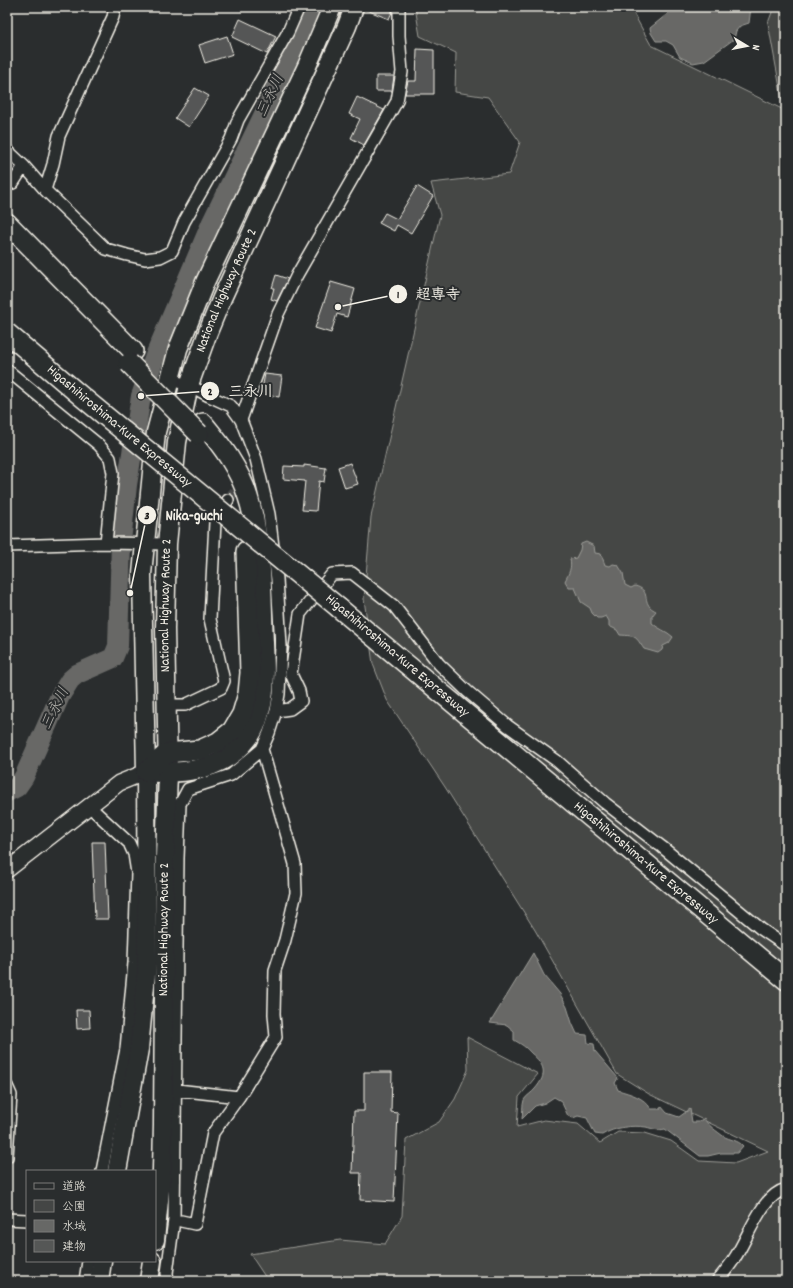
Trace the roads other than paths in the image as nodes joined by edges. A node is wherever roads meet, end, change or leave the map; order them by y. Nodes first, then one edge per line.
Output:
1 (115, 7) edge
2 (299, 7) edge
3 (332, 7) edge
4 (354, 7) edge
5 (399, 7) edge
6 (7, 150) edge
7 (24, 166) junction
8 (13, 183) tunnel mouth
9 (45, 190) junction
10 (7, 223) edge
11 (7, 241) edge
12 (7, 333) edge
13 (131, 357) junction
14 (7, 370) edge
15 (170, 380) junction
16 (189, 384) junction
17 (241, 420) junction
18 (201, 428) junction
19 (258, 466) junction
20 (247, 477) tunnel mouth
21 (228, 500) tunnel mouth
22 (106, 543) junction
23 (145, 544) junction
24 (167, 544) junction
25 (7, 546) edge
26 (166, 705) junction
27 (276, 711) junction
28 (262, 749) junction
29 (167, 753) junction
30 (146, 772) junction
31 (168, 773) junction
32 (89, 806) junction
33 (172, 858) junction
34 (7, 870) edge
35 (786, 946) edge
36 (786, 980) edge
37 (7, 1086) edge
38 (177, 1090) junction
39 (239, 1097) junction
40 (7, 1157) edge
41 (102, 1170) edge
42 (117, 1170) edge
43 (786, 1189) edge
44 (7, 1219) edge
45 (26, 1220) edge
46 (181, 1221) dead end
47 (156, 1230) edge
48 (88, 1262) edge
49 (102, 1262) edge
50 (152, 1262) edge
51 (85, 1281) edge
52 (99, 1281) edge
53 (149, 1281) edge
54 (168, 1281) edge
55 (717, 1281) edge

1 - 9 street
2 - 9 street
3 - 15 highway, National Highway Route 2
4 - 16 highway, National Highway Route 2
5 - 17 street
6 - 7 street
7 - 8 street
7 - 9 street
10 - 13 highway
11 - 13 highway
12 - 36 highway, Higashihiroshima-Kure Expressway, bridge
13 - 18 highway
14 - 22 street
15 - 16 street
15 - 23 highway, National Highway Route 2
16 - 17 street
16 - 24 highway, National Highway Route 2
17 - 19 street
18 - 29 highway
18 - 31 highway
19 - 20 street
19 - 27 street
21 - 26 street
22 - 23 street
22 - 25 street
23 - 24 street
23 - 30 highway, National Highway Route 2
24 - 26 highway, National Highway Route 2
26 - 29 highway, National Highway Route 2
27 - 28 street
27 - 35 street
28 - 33 street
28 - 39 street
29 - 30 highway
29 - 31 highway, National Highway Route 2
30 - 31 highway
30 - 32 main road
30 - 42 highway, National Highway Route 2
31 - 33 highway, National Highway Route 2
32 - 34 main road
32 - 41 street
33 - 38 street
33 - 47 highway, National Highway Route 2
37 - 40 street
38 - 39 street
38 - 54 street
39 - 46 street
43 - 55 street
44 - 45 street
48 - 51 street
49 - 52 highway
50 - 53 highway

